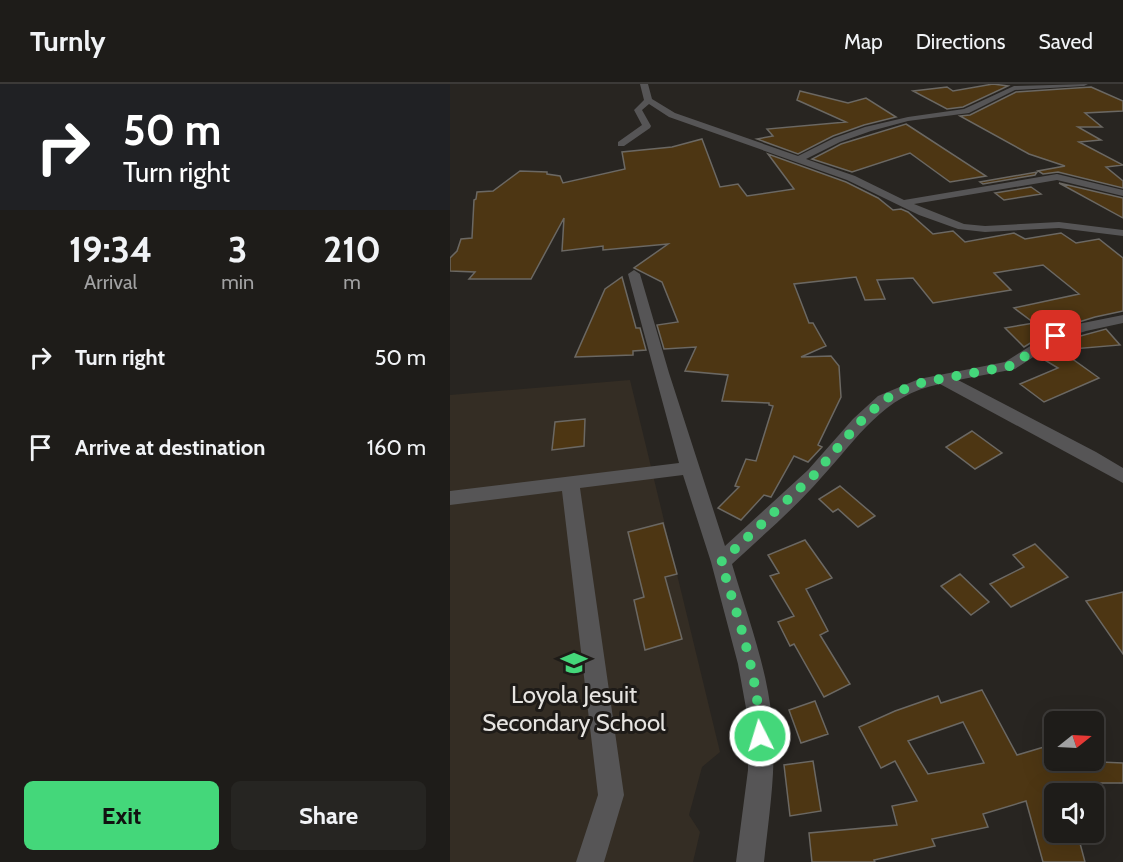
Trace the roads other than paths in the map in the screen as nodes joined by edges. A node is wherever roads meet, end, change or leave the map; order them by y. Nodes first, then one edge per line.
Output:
1 (644, 84) edge
2 (1083, 84) edge
3 (648, 100) junction
4 (621, 144) dead end
5 (798, 160) junction
6 (1123, 193) edge
7 (903, 203) junction
8 (1123, 233) edge
9 (634, 274) dead end
10 (1123, 319) edge
11 (943, 379) junction
12 (690, 468) junction
13 (1123, 477) edge
14 (570, 483) junction
15 (450, 498) edge
16 (721, 562) junction
17 (590, 862) edge
18 (750, 862) edge

1 - 3 street
2 - 5 street
3 - 4 street
3 - 5 street
5 - 7 street
6 - 7 street
7 - 8 street
9 - 12 street
10 - 11 street
11 - 13 street
11 - 16 street
12 - 14 street
12 - 16 street
14 - 15 street
14 - 17 street
16 - 18 street

